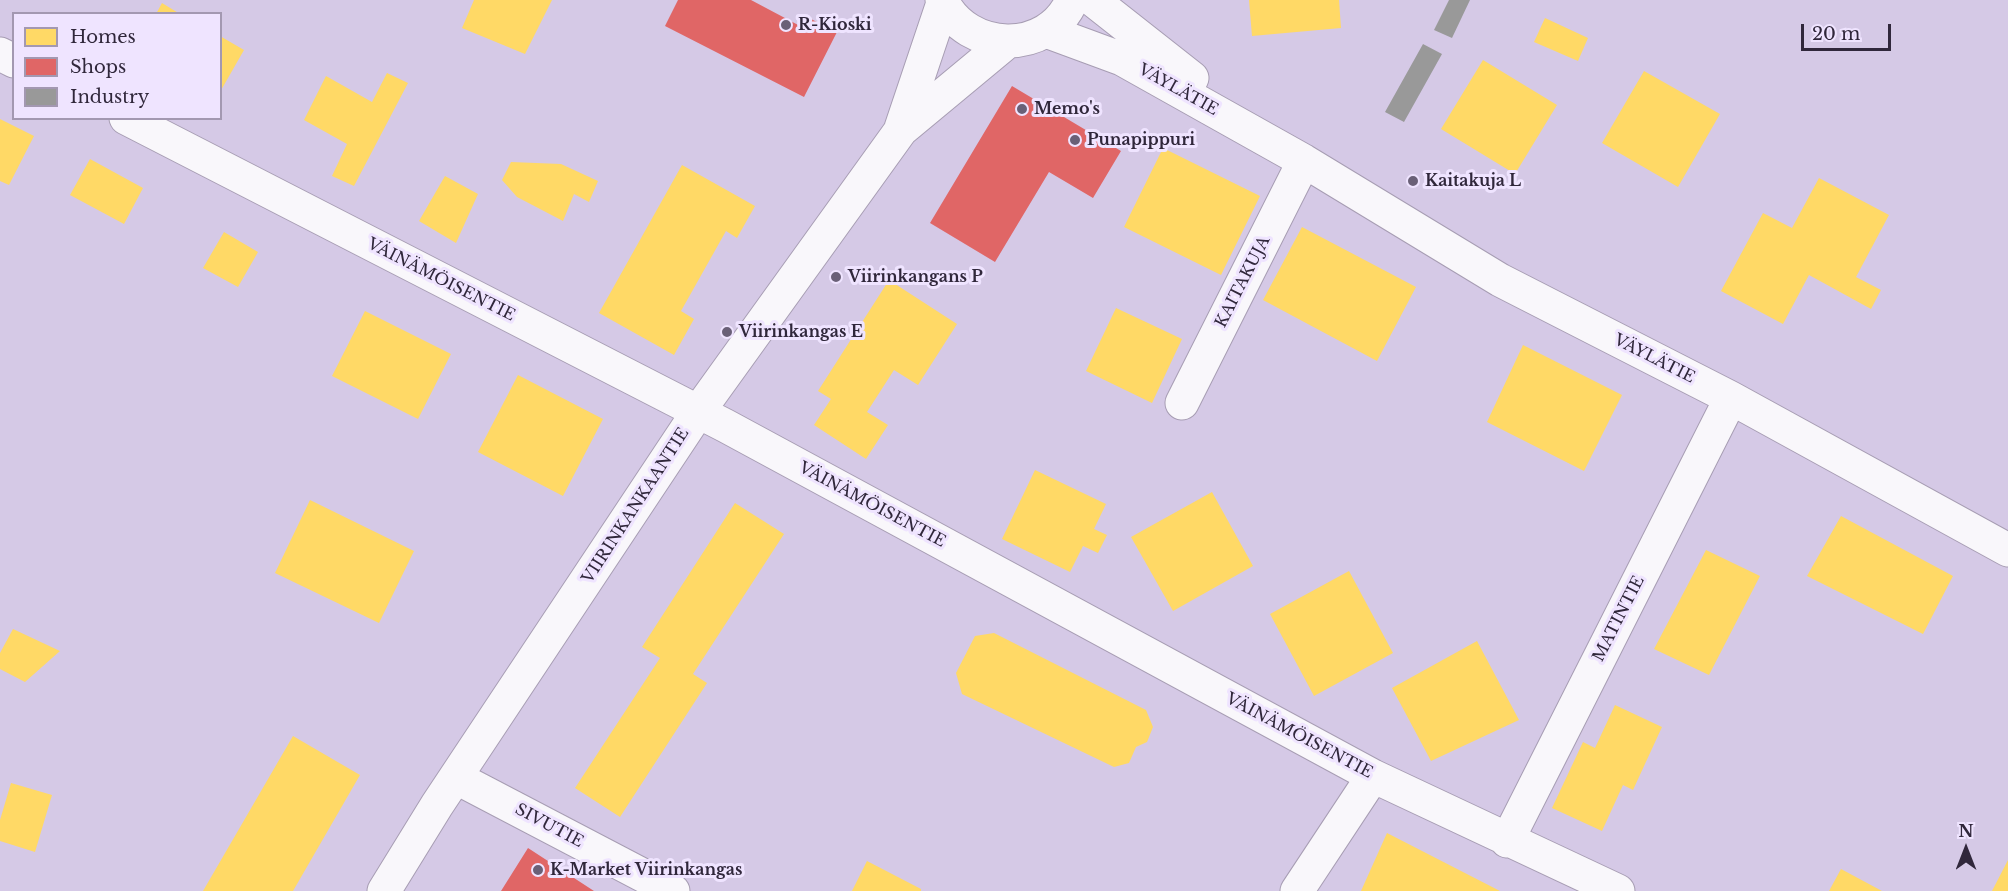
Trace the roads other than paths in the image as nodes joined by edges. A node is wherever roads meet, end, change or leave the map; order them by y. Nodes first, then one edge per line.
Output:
1 (1072, 0) edge
2 (1093, 0) edge
3 (943, 1) edge
4 (1046, 31) junction
5 (1007, 42) junction
6 (130, 120) edge
7 (901, 130) junction
8 (1304, 161) junction
9 (1731, 398) junction
10 (1182, 403) dead end
11 (698, 412) junction
12 (2006, 543) edge
13 (1373, 776) junction
14 (457, 778) junction
15 (1507, 841) junction
16 (384, 891) edge
17 (673, 891) edge
18 (1297, 891) edge
19 (1618, 891) edge

1 - 4 street
2 - 8 street, VÄYLÄTIE
3 - 5 street
3 - 7 street, VIIRINKANKAANTIE
4 - 5 street
4 - 8 street, VÄYLÄTIE
5 - 7 street, VIIRINKANKAANTIE
6 - 11 street, VÄINÄMÖISENTIE
7 - 11 street, VIIRINKANKAANTIE
8 - 9 street, VÄYLÄTIE
8 - 10 street, KAITAKUJA
9 - 12 street, VÄYLÄTIE
9 - 15 street, MATINTIE
11 - 13 street, VÄINÄMÖISENTIE
11 - 14 street, VIIRINKANKAANTIE
13 - 15 street, VÄINÄMÖISENTIE
13 - 18 street
14 - 16 street, VIIRINKANKAANTIE
14 - 17 street, SIVUTIE
15 - 19 street, VÄINÄMÖISENTIE

